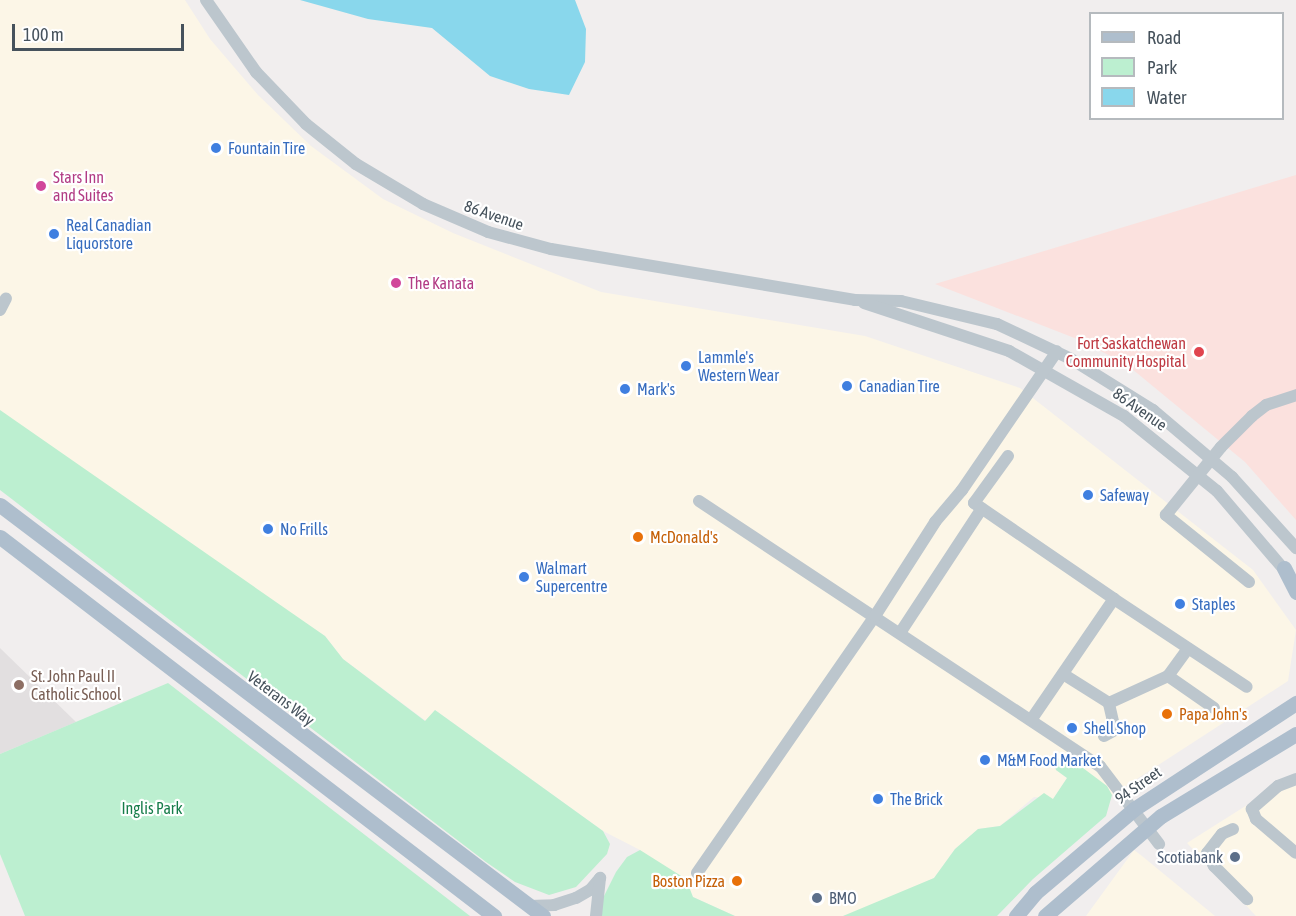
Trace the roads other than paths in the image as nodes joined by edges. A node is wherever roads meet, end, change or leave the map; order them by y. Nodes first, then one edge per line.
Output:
1 (206, 0) edge
2 (2, 298) edge
3 (855, 300) junction
4 (0, 310) edge
5 (1057, 351) junction
6 (1046, 369) junction
7 (1296, 395) edge
8 (1008, 456) dead end
9 (1211, 458) junction
10 (1198, 474) junction
11 (962, 490) junction
12 (699, 501) dead end
13 (0, 505) edge
14 (978, 506) junction
15 (0, 537) edge
16 (1296, 548) edge
17 (1284, 568) junction
18 (1249, 582) dead end
19 (1296, 584) edge
20 (1296, 592) edge
21 (1114, 599) junction
22 (875, 615) junction
23 (900, 633) junction
24 (1188, 648) junction
25 (1063, 674) junction
26 (1167, 676) junction
27 (1247, 687) dead end
28 (1109, 703) junction
29 (1296, 703) edge
30 (1214, 708) dead end
31 (1031, 720) junction
32 (1104, 736) dead end
33 (1292, 738) edge
34 (1296, 779) edge
35 (1134, 809) junction
36 (1147, 827) junction
37 (1233, 830) dead end
38 (1160, 844) dead end
39 (1296, 853) edge
40 (697, 873) dead end
41 (1247, 899) dead end
42 (529, 906) junction
43 (494, 916) edge
44 (543, 916) edge
45 (596, 916) edge
46 (1016, 916) edge
47 (1045, 916) edge

1 - 3 street, 86 Avenue
2 - 4 street
3 - 5 street, 86 Avenue
3 - 6 street, 86 Avenue
5 - 6 street
5 - 9 street, 86 Avenue
6 - 10 street, 86 Avenue
6 - 11 street
7 - 9 street
8 - 14 street
9 - 10 street
9 - 16 street, 86 Avenue
10 - 17 street, 86 Avenue
10 - 18 street
11 - 14 street
11 - 22 street
12 - 22 street
13 - 42 main road, Veterans Way
14 - 21 street
14 - 23 street
15 - 43 main road
17 - 19 street, 86 Avenue
17 - 20 main road
21 - 24 street
21 - 25 street
22 - 23 street
22 - 40 street
23 - 31 street
24 - 26 street
24 - 27 street
25 - 28 street
25 - 31 street
26 - 28 street
26 - 30 street
28 - 32 street
29 - 35 main road, 94 Street
31 - 35 street
33 - 36 main road
34 - 39 street
35 - 36 street
35 - 46 main road, 94 Street
36 - 38 street
36 - 47 main road
37 - 41 street
42 - 44 main road, Veterans Way
42 - 45 street

